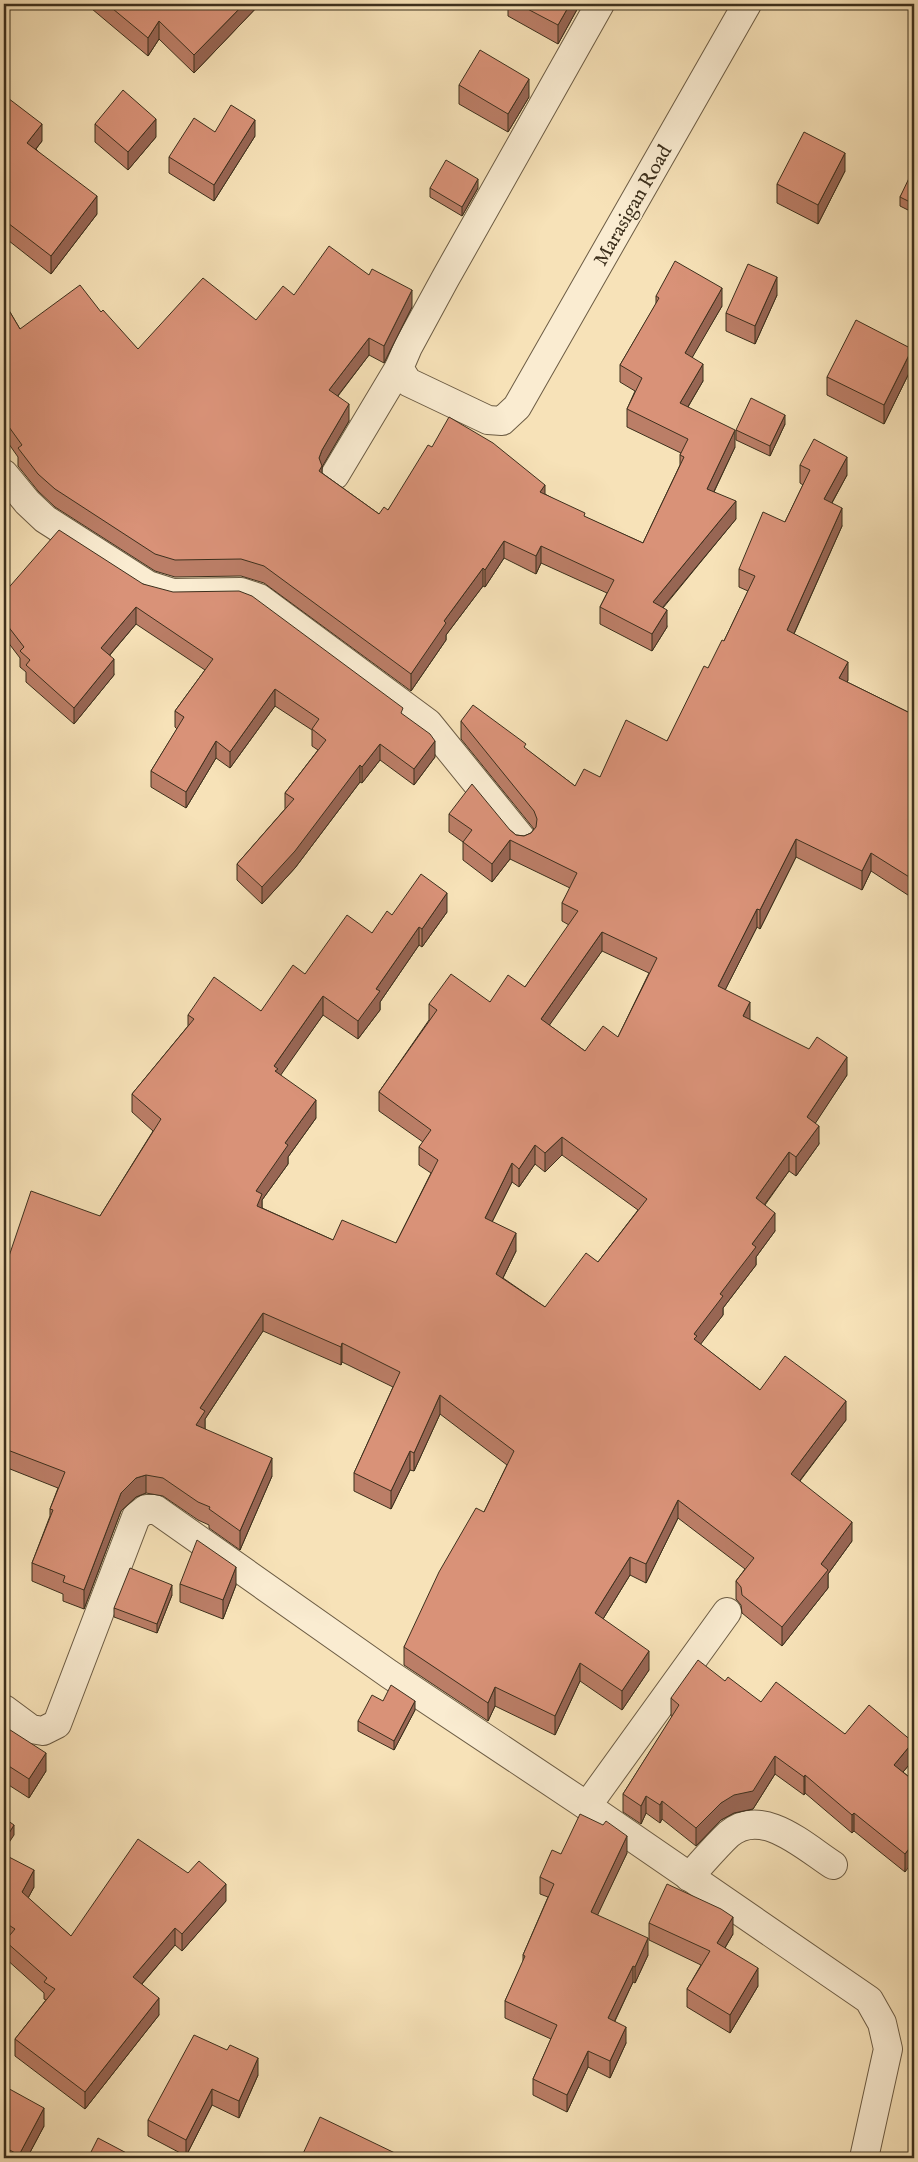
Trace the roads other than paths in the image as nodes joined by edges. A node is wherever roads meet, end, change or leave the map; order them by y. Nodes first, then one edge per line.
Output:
1 (600, 4) edge
2 (747, 4) edge
3 (399, 368) junction
4 (4, 474) edge
5 (335, 475) dead end
6 (522, 839) edge
7 (727, 1612) dead end
8 (4, 1709) edge
9 (587, 1806) junction
10 (832, 1865) dead end
11 (688, 1877) junction
12 (864, 2158) edge

1 - 3 street
2 - 3 street, Marasigan Road
3 - 5 street
4 - 6 street
7 - 9 street
8 - 9 street
9 - 11 street
10 - 11 street
11 - 12 street

